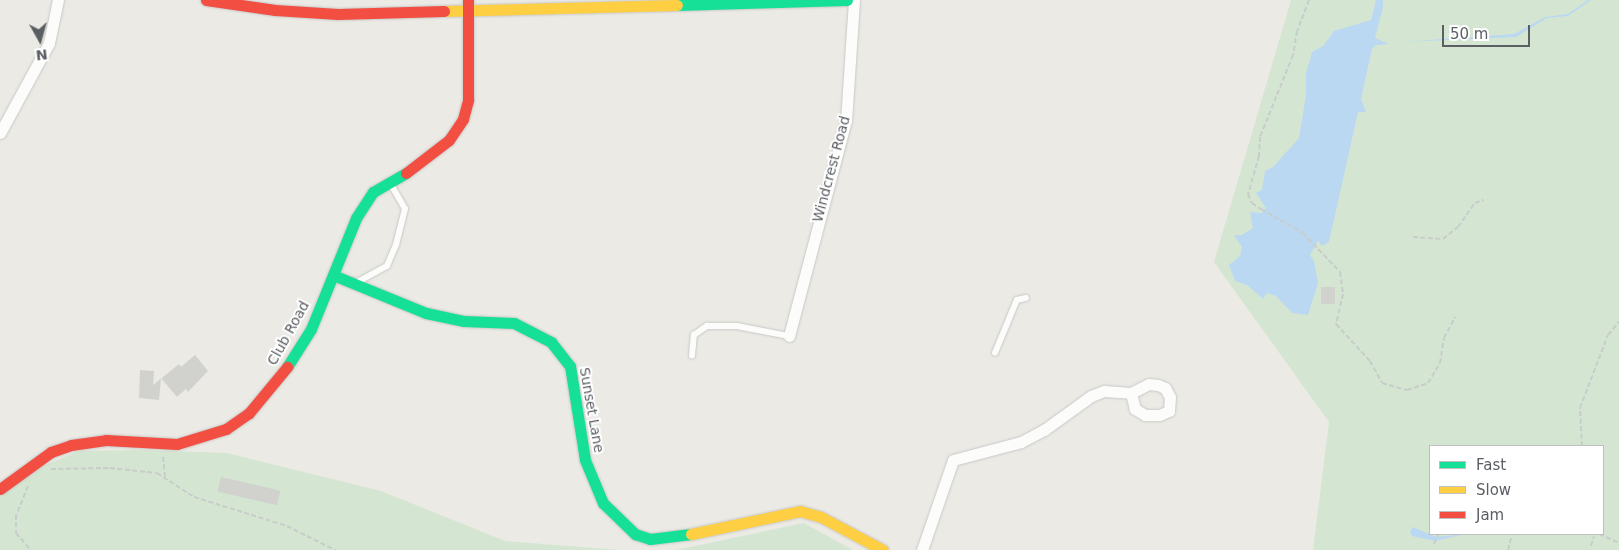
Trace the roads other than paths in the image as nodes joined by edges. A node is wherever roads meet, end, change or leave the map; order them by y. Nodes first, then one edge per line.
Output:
1 (58, 0) edge
2 (206, 0) edge
3 (468, 0) edge
4 (847, 0) edge
5 (854, 0) edge
6 (228, 2) edge
7 (742, 2) edge
8 (468, 12) junction
9 (6, 109) edge
10 (0, 133) edge
11 (389, 184) junction
12 (333, 276) junction
13 (354, 285) junction
14 (1026, 298) dead end
15 (789, 336) joint
16 (995, 352) dead end
17 (692, 356) dead end
18 (1131, 393) dead end
19 (0, 488) edge
20 (883, 550) edge
21 (922, 550) edge

1 - 9 street
2 - 6 street
3 - 8 street, Club Road
4 - 7 street
5 - 15 street, Windcrest Road
6 - 8 street
7 - 8 street
8 - 11 street, Club Road
9 - 10 street
11 - 12 street, Club Road
11 - 13 lane
12 - 13 street, Sunset Lane
12 - 19 street, Club Road
13 - 20 street, Sunset Lane
14 - 16 lane
15 - 17 lane
18 - 21 street

